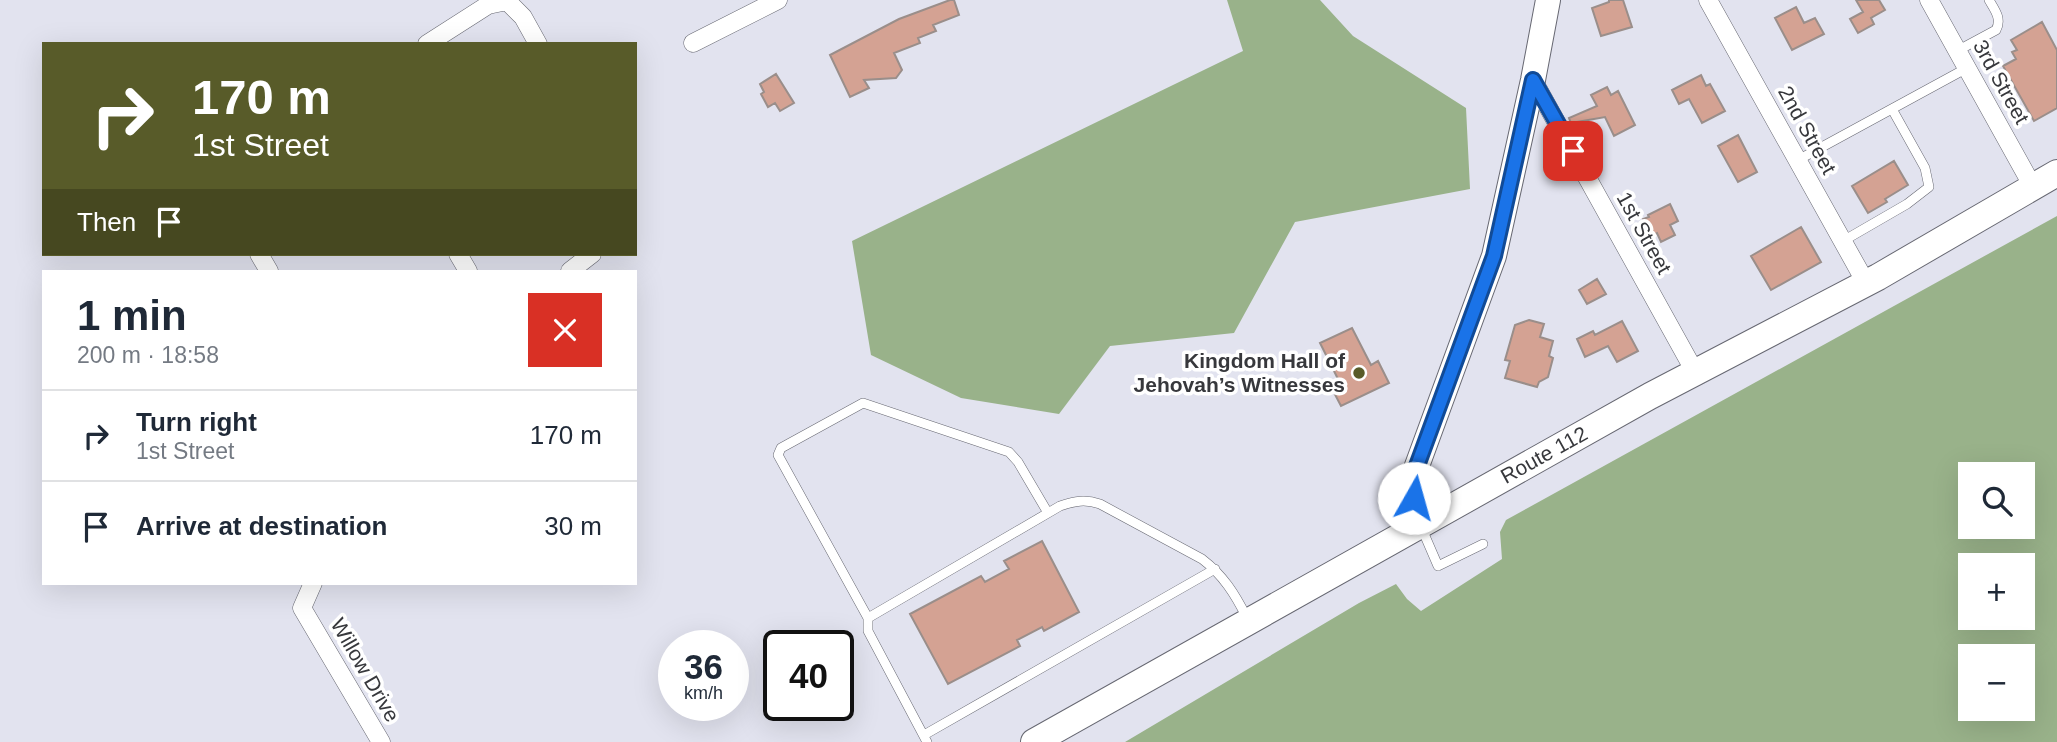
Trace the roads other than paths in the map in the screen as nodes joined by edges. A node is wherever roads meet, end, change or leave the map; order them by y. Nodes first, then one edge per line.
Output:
1 (778, 0) edge
2 (1548, 0) edge
3 (1708, 0) edge
4 (1929, 0) edge
5 (1990, 0) edge
6 (507, 1) edge
7 (430, 42) edge
8 (537, 42) edge
9 (693, 43) dead end
10 (1957, 51) junction
11 (1967, 68) junction
12 (1533, 80) junction
13 (1892, 109) junction
14 (1797, 160) junction
15 (2057, 173) edge
16 (2033, 187) junction
17 (1843, 241) junction
18 (589, 256) edge
19 (571, 270) edge
20 (1866, 283) junction
21 (1695, 372) junction
22 (1048, 513) junction
23 (1420, 524) junction
24 (1483, 544) dead end
25 (1215, 569) junction
26 (312, 585) edge
27 (868, 618) junction
28 (1249, 622) junction
29 (926, 739) edge
30 (381, 742) edge
31 (1034, 742) edge

1 - 9 street
2 - 12 street
3 - 14 street, 2nd Street
4 - 10 street, 3rd Street
5 - 10 lane
6 - 7 street
6 - 8 street
10 - 11 street, 3rd Street
11 - 13 lane
11 - 16 street, 3rd Street
12 - 21 street, 1st Street
12 - 23 street
13 - 14 lane
13 - 17 lane
14 - 17 street, 2nd Street
15 - 16 main road, Route 112
16 - 20 main road, Route 112
17 - 20 street, 2nd Street
18 - 19 street
20 - 21 main road, Route 112
21 - 23 main road, Route 112
22 - 25 lane
22 - 27 lane
22 - 27 lane
23 - 24 lane
23 - 28 main road, Route 112
25 - 28 lane
25 - 29 lane
26 - 30 street, Willow Drive
27 - 29 lane
28 - 31 main road, Route 112

